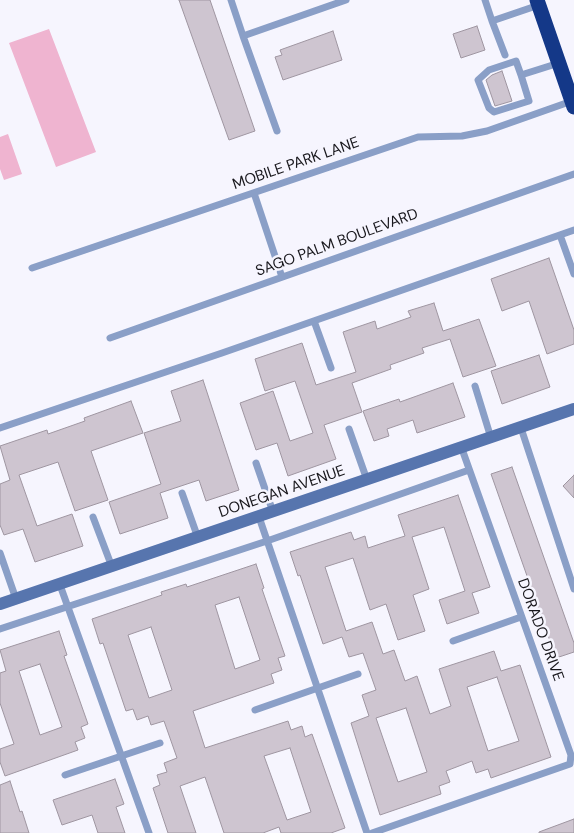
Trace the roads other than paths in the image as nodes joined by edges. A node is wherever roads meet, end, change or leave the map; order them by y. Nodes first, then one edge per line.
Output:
1 (231, 0) edge
2 (346, 0) edge
3 (485, 0) edge
4 (538, 2) edge
5 (492, 21) junction
6 (243, 36) junction
7 (505, 55) dead end
8 (559, 63) junction
9 (521, 75) junction
10 (573, 104) edge
11 (277, 131) dead end
12 (574, 174) edge
13 (254, 193) junction
14 (574, 230) edge
15 (560, 234) junction
16 (32, 268) dead end
17 (574, 274) edge
18 (282, 277) junction
19 (314, 321) junction
20 (110, 338) dead end
21 (331, 368) dead end
22 (475, 386) dead end
23 (573, 413) edge
24 (0, 428) edge
25 (521, 428) junction
26 (349, 429) dead end
27 (492, 438) junction
28 (462, 449) junction
29 (256, 464) dead end
30 (469, 470) junction
31 (367, 481) junction
32 (182, 493) dead end
33 (273, 512) junction
34 (93, 517) dead end
35 (259, 517) junction
36 (198, 538) junction
37 (268, 541) junction
38 (0, 553) edge
39 (112, 567) junction
40 (60, 585) junction
41 (574, 589) edge
42 (16, 599) junction
43 (0, 604) edge
44 (68, 608) junction
45 (521, 617) junction
46 (0, 629) edge
47 (453, 641) dead end
48 (358, 674) dead end
49 (318, 688) junction
50 (255, 710) dead end
51 (160, 743) dead end
52 (122, 756) junction
53 (65, 776) dead end
54 (149, 833) edge
55 (367, 833) edge
56 (372, 833) edge

1 - 6 lane
2 - 6 lane
3 - 5 lane
4 - 5 lane
4 - 8 highway
5 - 7 lane
6 - 11 lane
8 - 9 lane
8 - 10 highway
9 - 9 lane
10 - 13 lane, MOBILE PARK LANE
12 - 18 lane, SAGO PALM BOULEVARD
13 - 16 lane, MOBILE PARK LANE
13 - 18 lane
14 - 15 lane
15 - 17 lane
15 - 19 lane
18 - 20 lane, SAGO PALM BOULEVARD
19 - 21 lane
19 - 24 lane
22 - 27 lane
23 - 25 street, DONEGAN AVENUE
25 - 27 street, DONEGAN AVENUE
25 - 41 lane
26 - 31 lane
27 - 28 street, DONEGAN AVENUE
28 - 30 lane, DORADO DRIVE
28 - 31 street, DONEGAN AVENUE
29 - 33 lane
30 - 37 lane
30 - 45 lane, DORADO DRIVE
31 - 33 street, DONEGAN AVENUE
32 - 36 lane
33 - 35 street, DONEGAN AVENUE
34 - 39 lane
35 - 36 street, DONEGAN AVENUE
35 - 37 lane
36 - 39 street, DONEGAN AVENUE
37 - 44 lane
37 - 49 lane
38 - 42 lane
39 - 40 street, DONEGAN AVENUE
40 - 42 street, DONEGAN AVENUE
40 - 44 lane
42 - 43 street, DONEGAN AVENUE
44 - 46 lane
44 - 52 lane
45 - 47 lane
45 - 56 lane, DORADO DRIVE
48 - 49 lane
49 - 50 lane
49 - 55 lane
51 - 52 lane
52 - 53 lane
52 - 54 lane

